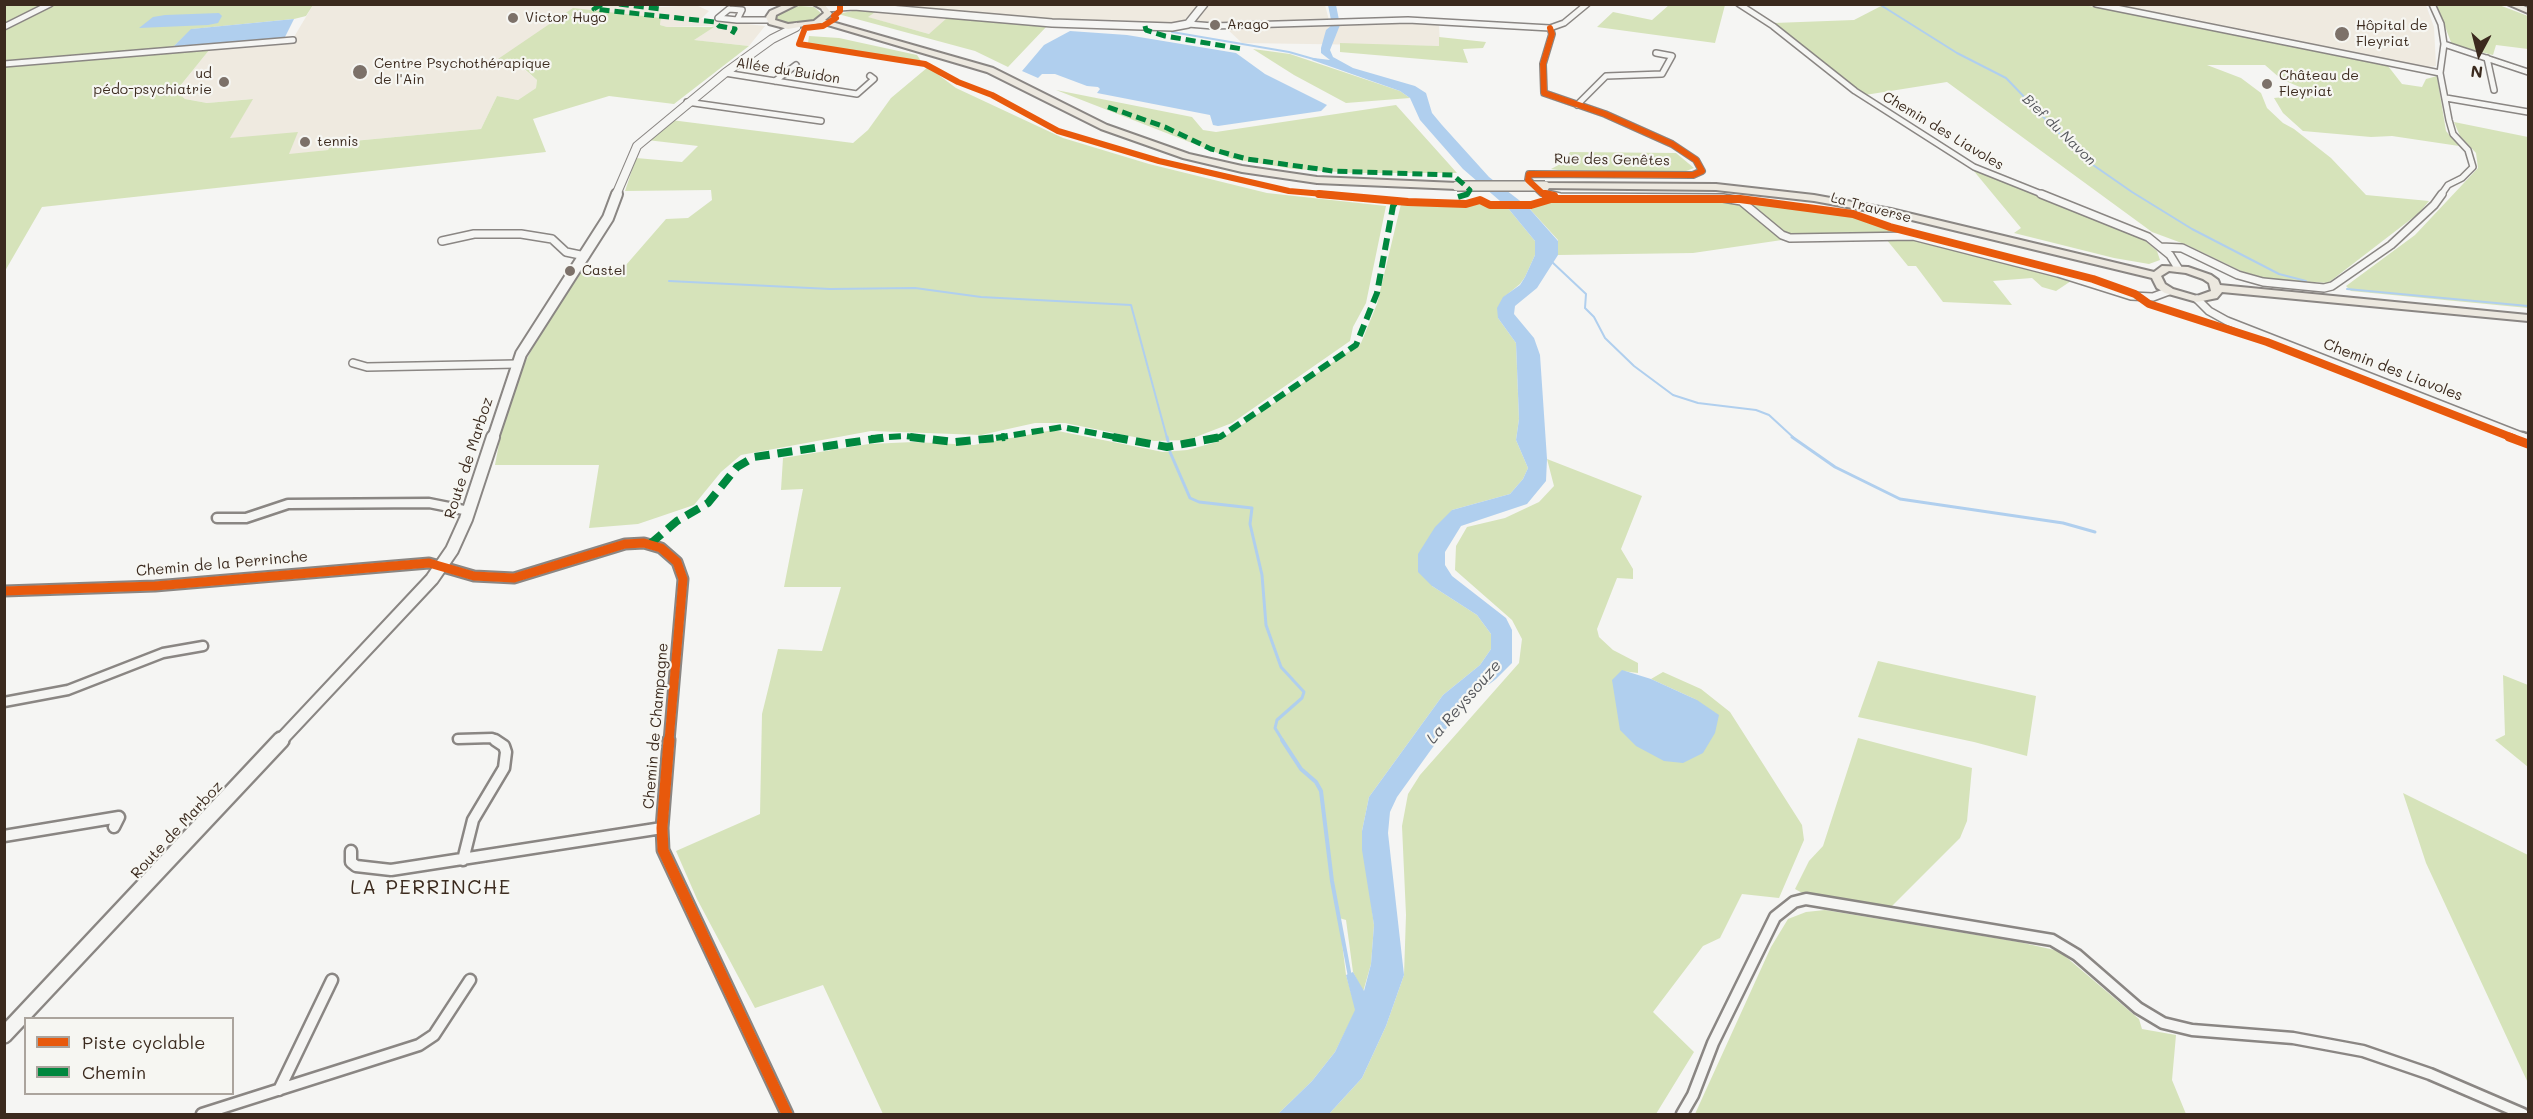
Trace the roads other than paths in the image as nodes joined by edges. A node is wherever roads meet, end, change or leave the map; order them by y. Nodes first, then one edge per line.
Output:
1 (50, 4) edge
2 (784, 4) edge
3 (1204, 4) edge
4 (1587, 4) edge
5 (1739, 4) edge
6 (2096, 4) edge
7 (2432, 4) edge
8 (2511, 4) edge
9 (2522, 4) edge
10 (792, 5) edge
11 (765, 7) dead end
12 (823, 7) edge
13 (2529, 9) edge
14 (773, 19) junction
15 (738, 20) dead end
16 (821, 21) junction
17 (1188, 24) junction
18 (4, 27) edge
19 (796, 27) junction
20 (1550, 28) junction
21 (293, 40) dead end
22 (2444, 44) junction
23 (1656, 53) dead end
24 (2487, 58) junction
25 (4, 64) edge
26 (796, 65) dead end
27 (2529, 72) edge
28 (725, 73) junction
29 (2440, 73) junction
30 (870, 76) dead end
31 (775, 81) junction
32 (2494, 90) dead end
33 (2446, 98) junction
34 (687, 102) junction
35 (1577, 105) junction
36 (2529, 112) edge
37 (821, 121) dead end
38 (442, 241) dead end
39 (2161, 247) junction
40 (585, 256) junction
41 (2178, 268) junction
42 (2156, 276) junction
43 (2217, 288) junction
44 (2169, 291) junction
45 (2197, 298) junction
46 (2529, 318) edge
47 (353, 363) dead end
48 (517, 364) junction
49 (2529, 439) edge
50 (469, 511) junction
51 (217, 518) dead end
52 (441, 565) junction
53 (4, 591) edge
54 (203, 646) dead end
55 (4, 702) edge
56 (458, 739) dead end
57 (114, 827) dead end
58 (662, 828) junction
59 (4, 836) edge
60 (351, 851) dead end
61 (463, 860) junction
62 (332, 980) dead end
63 (470, 980) dead end
64 (4, 1035) edge
65 (279, 1090) junction
66 (202, 1114) edge
67 (787, 1114) edge
68 (1682, 1114) edge
69 (2523, 1114) edge

1 - 18 street
2 - 10 main road
3 - 17 street
4 - 20 street
5 - 39 street, Chemin des Liavoles
6 - 29 street
7 - 22 street
8 - 13 main road
9 - 13 main road
10 - 14 main road
11 - 14 main road
12 - 16 main road
12 - 17 street
14 - 15 street
14 - 19 main road
14 - 28 main road, Route de Marboz
16 - 19 main road
16 - 42 main road, bridge
17 - 20 street
19 - 28 main road, Route de Marboz
20 - 35 street, Rue des Genêtes
21 - 25 street
22 - 24 street
22 - 29 street
23 - 35 street
24 - 27 street
24 - 32 street
26 - 31 street
28 - 31 street, Allée du Buidon
28 - 34 main road, Route de Marboz
29 - 33 street
30 - 31 street, Allée du Buidon
33 - 36 street
33 - 39 street
34 - 37 street
34 - 40 main road, Route de Marboz
35 - 44 street, Rue des Genêtes
38 - 40 street
39 - 41 street, Chemin des Liavoles
40 - 48 main road, Route de Marboz
41 - 42 main road
41 - 43 main road
42 - 44 main road
43 - 45 main road
43 - 46 main road
44 - 45 main road
45 - 49 street, Chemin des Liavoles
47 - 48 street
48 - 50 main road, Route de Marboz
50 - 51 street
50 - 52 main road, Route de Marboz
52 - 53 street, Chemin de la Perrinche
52 - 58 street, Chemin de Champagne
52 - 64 main road, Route de Marboz
54 - 55 street
56 - 61 street
57 - 59 street
58 - 61 street
58 - 67 street, Chemin de Champagne
60 - 61 street
62 - 65 street
63 - 65 street
65 - 66 street
68 - 69 street

